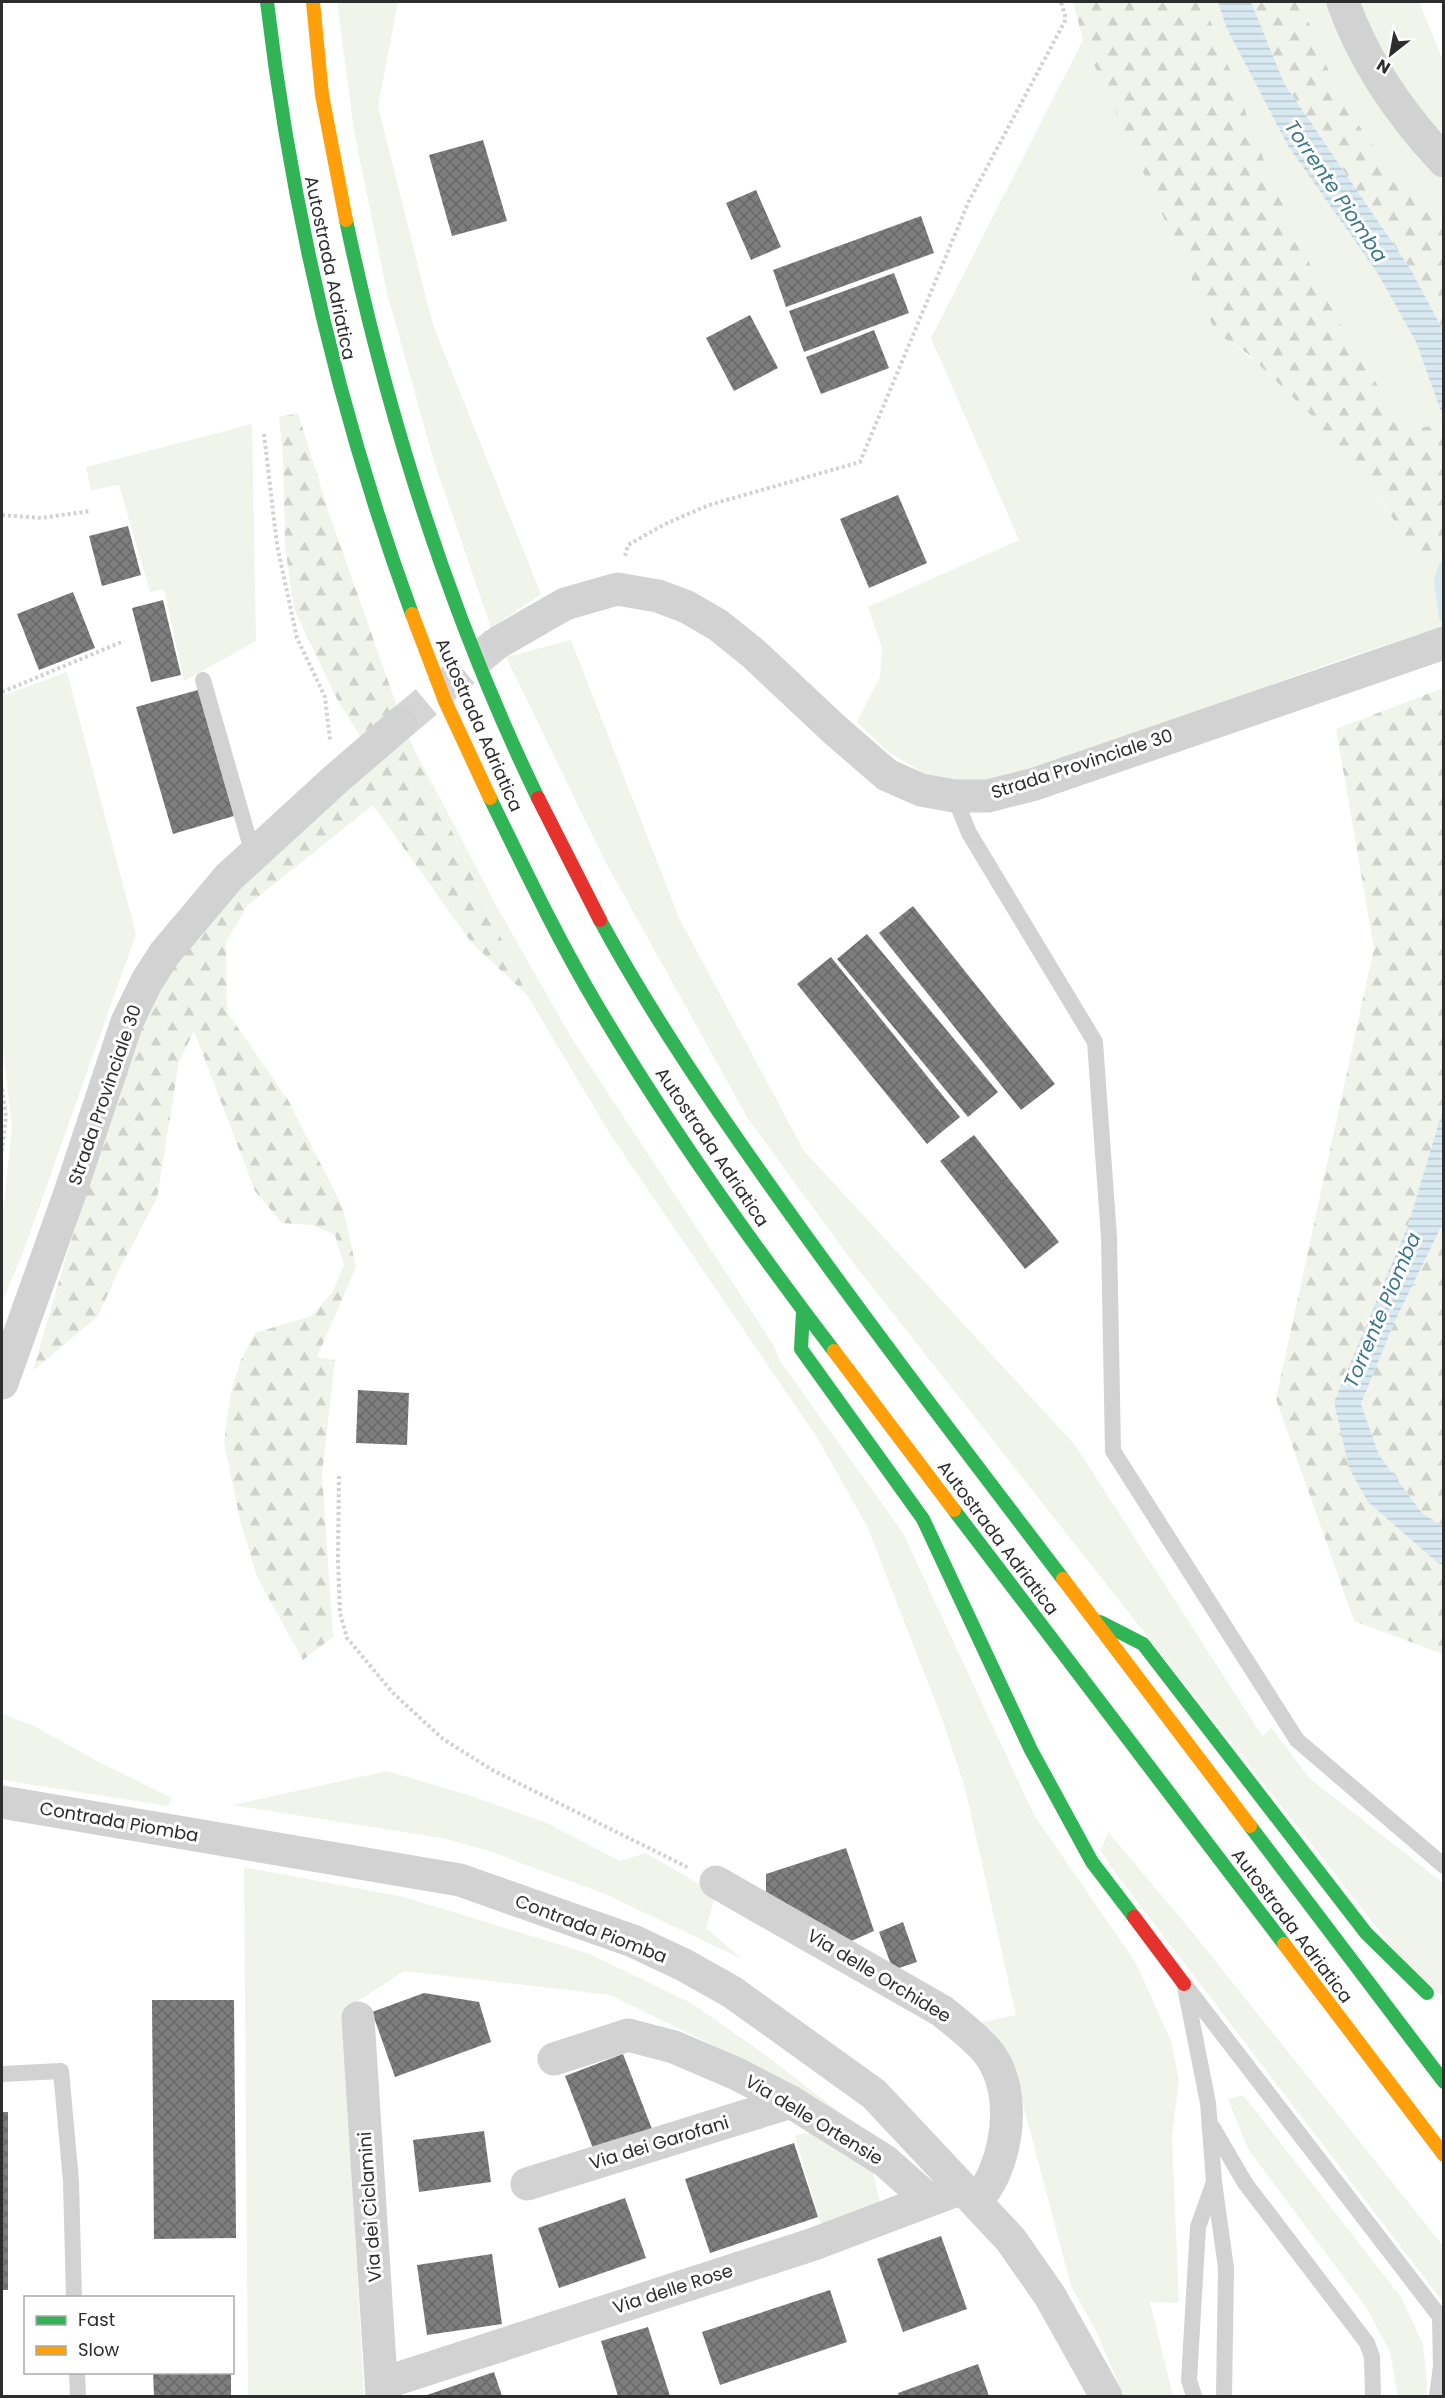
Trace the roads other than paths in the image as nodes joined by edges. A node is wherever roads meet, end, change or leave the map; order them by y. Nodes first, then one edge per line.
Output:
1 (267, 2) edge
2 (313, 2) edge
3 (1343, 2) edge
4 (1443, 161) edge
5 (499, 642) tunnel mouth
6 (1443, 643) edge
7 (203, 681) dead end
8 (401, 723) tunnel mouth
9 (954, 796) junction
10 (254, 854) junction
11 (803, 1311) junction
12 (2, 1383) edge
13 (1092, 1619) junction
14 (2, 1802) edge
15 (1443, 1866) edge
16 (716, 1882) road end
17 (1184, 1984) junction
18 (1427, 1993) joint
19 (1443, 2006) edge
20 (358, 2018) dead end
21 (554, 2059) dead end
22 (2, 2074) edge
23 (1443, 2082) edge
24 (791, 2102) junction
25 (1209, 2119) junction
26 (1443, 2155) edge
27 (1214, 2182) junction
28 (527, 2184) dead end
29 (969, 2196) junction
30 (929, 2200) junction
31 (74, 2296) edge
32 (1442, 2320) edge
33 (77, 2374) edge
34 (382, 2390) edge
35 (78, 2397) edge
36 (1106, 2397) edge
37 (1194, 2397) edge
38 (1224, 2397) edge
39 (1373, 2397) edge
40 (1437, 2397) edge

1 - 11 highway, Autostrada Adriatica
2 - 13 highway, Autostrada Adriatica
3 - 4 street
5 - 9 street, Strada Provinciale 30
6 - 9 street, Strada Provinciale 30
7 - 10 lane
8 - 10 street, Strada Provinciale 30
9 - 15 lane
10 - 12 street, Strada Provinciale 30
11 - 17 highway
11 - 26 highway, Autostrada Adriatica
13 - 18 highway
13 - 23 highway, Autostrada Adriatica
14 - 29 street, Contrada Piomba
16 - 29 street, Via delle Orchidee
17 - 25 lane
17 - 32 lane
18 - 19 lane
20 - 34 street, Via dei Ciclamini
21 - 24 street, Via delle Ortensie
22 - 31 lane
24 - 28 street, Via dei Garofani
24 - 30 street, Via delle Ortensie
25 - 27 lane
25 - 39 lane
27 - 37 lane
27 - 38 lane
29 - 30 street, Via delle Rose
29 - 36 street, Contrada Piomba
30 - 34 street, Via delle Rose
32 - 40 lane
33 - 35 lane

